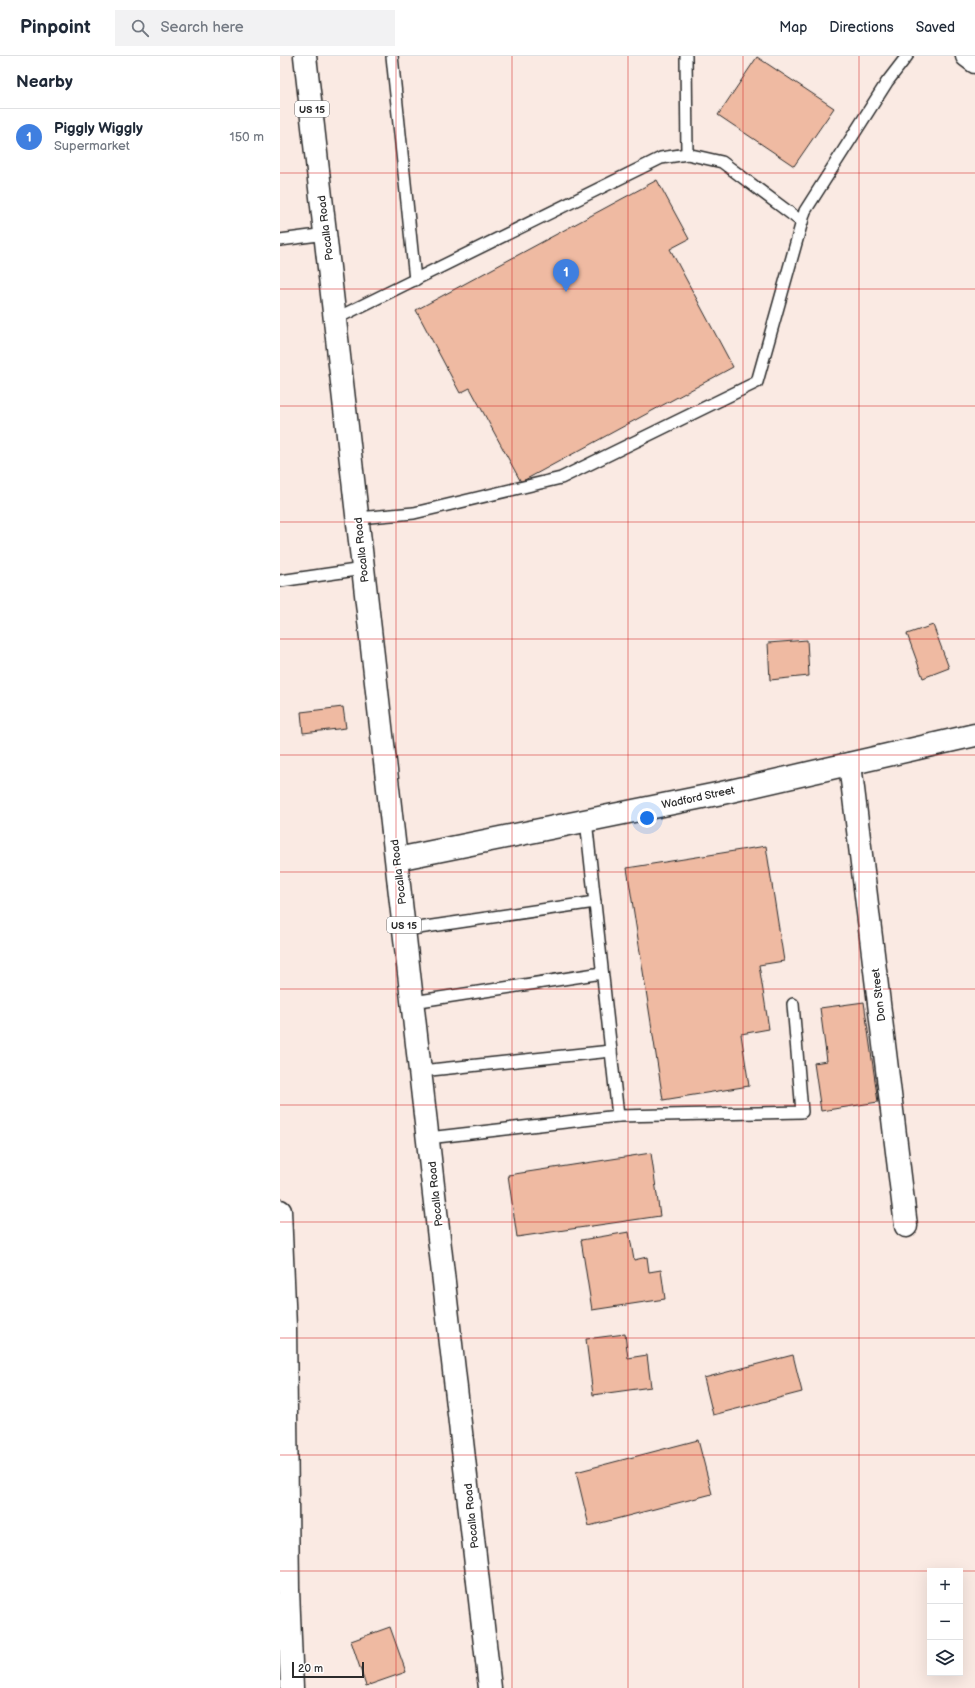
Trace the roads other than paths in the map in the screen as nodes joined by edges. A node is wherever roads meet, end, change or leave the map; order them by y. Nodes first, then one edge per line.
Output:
1 (306, 56) edge
2 (392, 56) edge
3 (686, 56) edge
4 (907, 56) edge
5 (967, 56) edge
6 (975, 62) edge
7 (687, 154) junction
8 (802, 222) junction
9 (326, 234) junction
10 (280, 240) edge
11 (415, 280) junction
12 (336, 319) junction
13 (358, 518) junction
14 (364, 569) junction
15 (280, 580) edge
16 (975, 735) edge
17 (850, 764) junction
18 (586, 820) junction
19 (397, 859) junction
20 (595, 902) junction
21 (405, 930) junction
22 (602, 973) junction
23 (413, 1002) junction
24 (793, 1004) dead end
25 (611, 1051) junction
26 (421, 1071) junction
27 (618, 1116) junction
28 (428, 1138) junction
29 (280, 1211) edge
30 (906, 1226) dead end
31 (283, 1329) edge
32 (292, 1688) edge
33 (490, 1688) edge

1 - 9 main road, Pocalla Road / US 15
2 - 11 lane
3 - 7 lane
4 - 8 lane
5 - 6 main road
7 - 8 lane
7 - 11 lane
8 - 13 lane
9 - 10 lane
9 - 12 main road, Pocalla Road / US 15
11 - 12 lane
12 - 13 main road, Pocalla Road / US 15
13 - 14 main road, Pocalla Road / US 15
14 - 15 lane
14 - 19 main road, Pocalla Road / US 15
16 - 17 main road, Wadford Street
17 - 18 main road, Wadford Street
17 - 30 main road, Don Street
18 - 19 main road, Wadford Street
18 - 20 lane
19 - 21 main road, Pocalla Road / US 15
20 - 21 lane
20 - 22 lane
21 - 23 main road, Pocalla Road / US 15
22 - 23 lane
22 - 25 lane
23 - 26 main road, Pocalla Road / US 15
24 - 27 lane
25 - 26 lane
25 - 27 lane
26 - 28 main road, Pocalla Road / US 15
27 - 28 lane
28 - 33 main road, Pocalla Road / US 15
29 - 31 main road
31 - 32 main road

